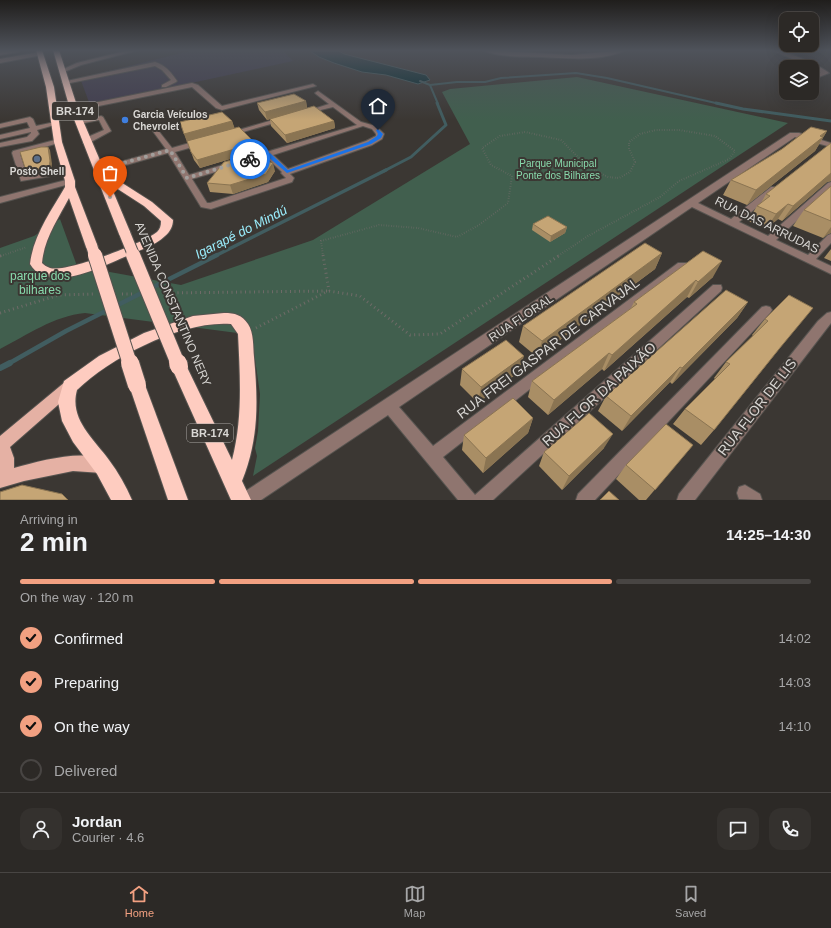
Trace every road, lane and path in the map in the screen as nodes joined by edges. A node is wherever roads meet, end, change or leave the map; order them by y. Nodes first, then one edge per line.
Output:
1 (46, 73) edge
2 (63, 73) edge
3 (108, 73) edge
4 (168, 73) edge
5 (65, 82) junction
6 (312, 86) dead end
7 (318, 92) dead end
8 (334, 105) junction
9 (101, 108) dead end
10 (74, 109) junction
11 (79, 122) junction
12 (55, 124) junction
13 (360, 124) junction
14 (0, 126) edge
15 (33, 128) junction
16 (155, 130) dead end
17 (0, 134) edge
18 (222, 136) edge
19 (0, 137) edge
20 (208, 140) edge
21 (86, 141) junction
22 (58, 142) junction
23 (0, 145) edge
24 (828, 147) edge
25 (170, 150) junction
26 (268, 154) junction
27 (99, 172) junction
28 (287, 172) junction
29 (187, 178) junction
30 (68, 179) junction
31 (781, 184) edge
32 (831, 185) edge
33 (0, 197) edge
34 (0, 200) edge
35 (691, 204) junction
36 (732, 223) junction
37 (831, 237) edge
38 (769, 241) junction
39 (41, 242) junction
40 (0, 256) edge
41 (809, 260) junction
42 (682, 265) edge
43 (831, 270) edge
44 (718, 288) dead end
45 (329, 291) junction
46 (766, 310) dead end
47 (831, 316) edge
48 (245, 334) junction
49 (70, 386) junction
50 (390, 406) junction
51 (0, 446) edge
52 (432, 456) junction
53 (102, 465) junction
54 (1, 480) edge
55 (233, 481) junction
56 (122, 500) edge
57 (178, 500) edge
58 (240, 500) edge
59 (247, 500) edge
60 (469, 500) edge
61 (481, 500) edge
62 (584, 500) edge
63 (685, 500) edge

1 - 12 highway, BR-174
2 - 5 highway, AVENIDA CONSTANTINO NERY / BR-174
3 - 5 street
4 - 10 street
5 - 10 highway, AVENIDA CONSTANTINO NERY / BR-174
6 - 10 street
7 - 8 street
8 - 13 street
8 - 18 street
9 - 10 street
10 - 11 highway, AVENIDA CONSTANTINO NERY / BR-174
11 - 21 highway, AVENIDA CONSTANTINO NERY / BR-174
11 - 21 street
12 - 15 street
12 - 22 highway, BR-174
13 - 26 street
13 - 28 street
14 - 15 street
15 - 17 street
15 - 19 street
15 - 23 street
16 - 25 street
20 - 25 street
21 - 27 highway, AVENIDA CONSTANTINO NERY / BR-174
22 - 30 highway, BR-174
22 - 30 street
24 - 35 street, RUA FLORAL
25 - 27 street
25 - 29 street
26 - 28 street
26 - 29 street
27 - 39 highway
27 - 55 highway, AVENIDA CONSTANTINO NERY / BR-174, bridge
28 - 29 street
30 - 33 street
30 - 34 street
30 - 39 highway
30 - 57 highway, BR-174, bridge
31 - 36 street
32 - 38 street
35 - 36 street, RUA DAS ARRUDAS
35 - 50 street, RUA FLORAL
36 - 38 street, RUA DAS ARRUDAS
37 - 41 street
38 - 41 street, RUA DAS ARRUDAS
39 - 40 path
41 - 43 street, RUA DAS ARRUDAS
42 - 52 street, RUA FREI GASPAR DE CARVAJAL
44 - 61 street, RUA FLOR DA PAIXÃO
45 - 45 path
45 - 48 path
46 - 62 street
47 - 63 street, RUA FLOR DE LIS
48 - 49 highway
48 - 55 highway
49 - 51 main road
49 - 53 highway
50 - 52 street
50 - 59 street, RUA FLORAL
51 - 54 main road
52 - 60 street
53 - 54 main road
53 - 56 highway
55 - 58 highway, AVENIDA CONSTANTINO NERY / BR-174

